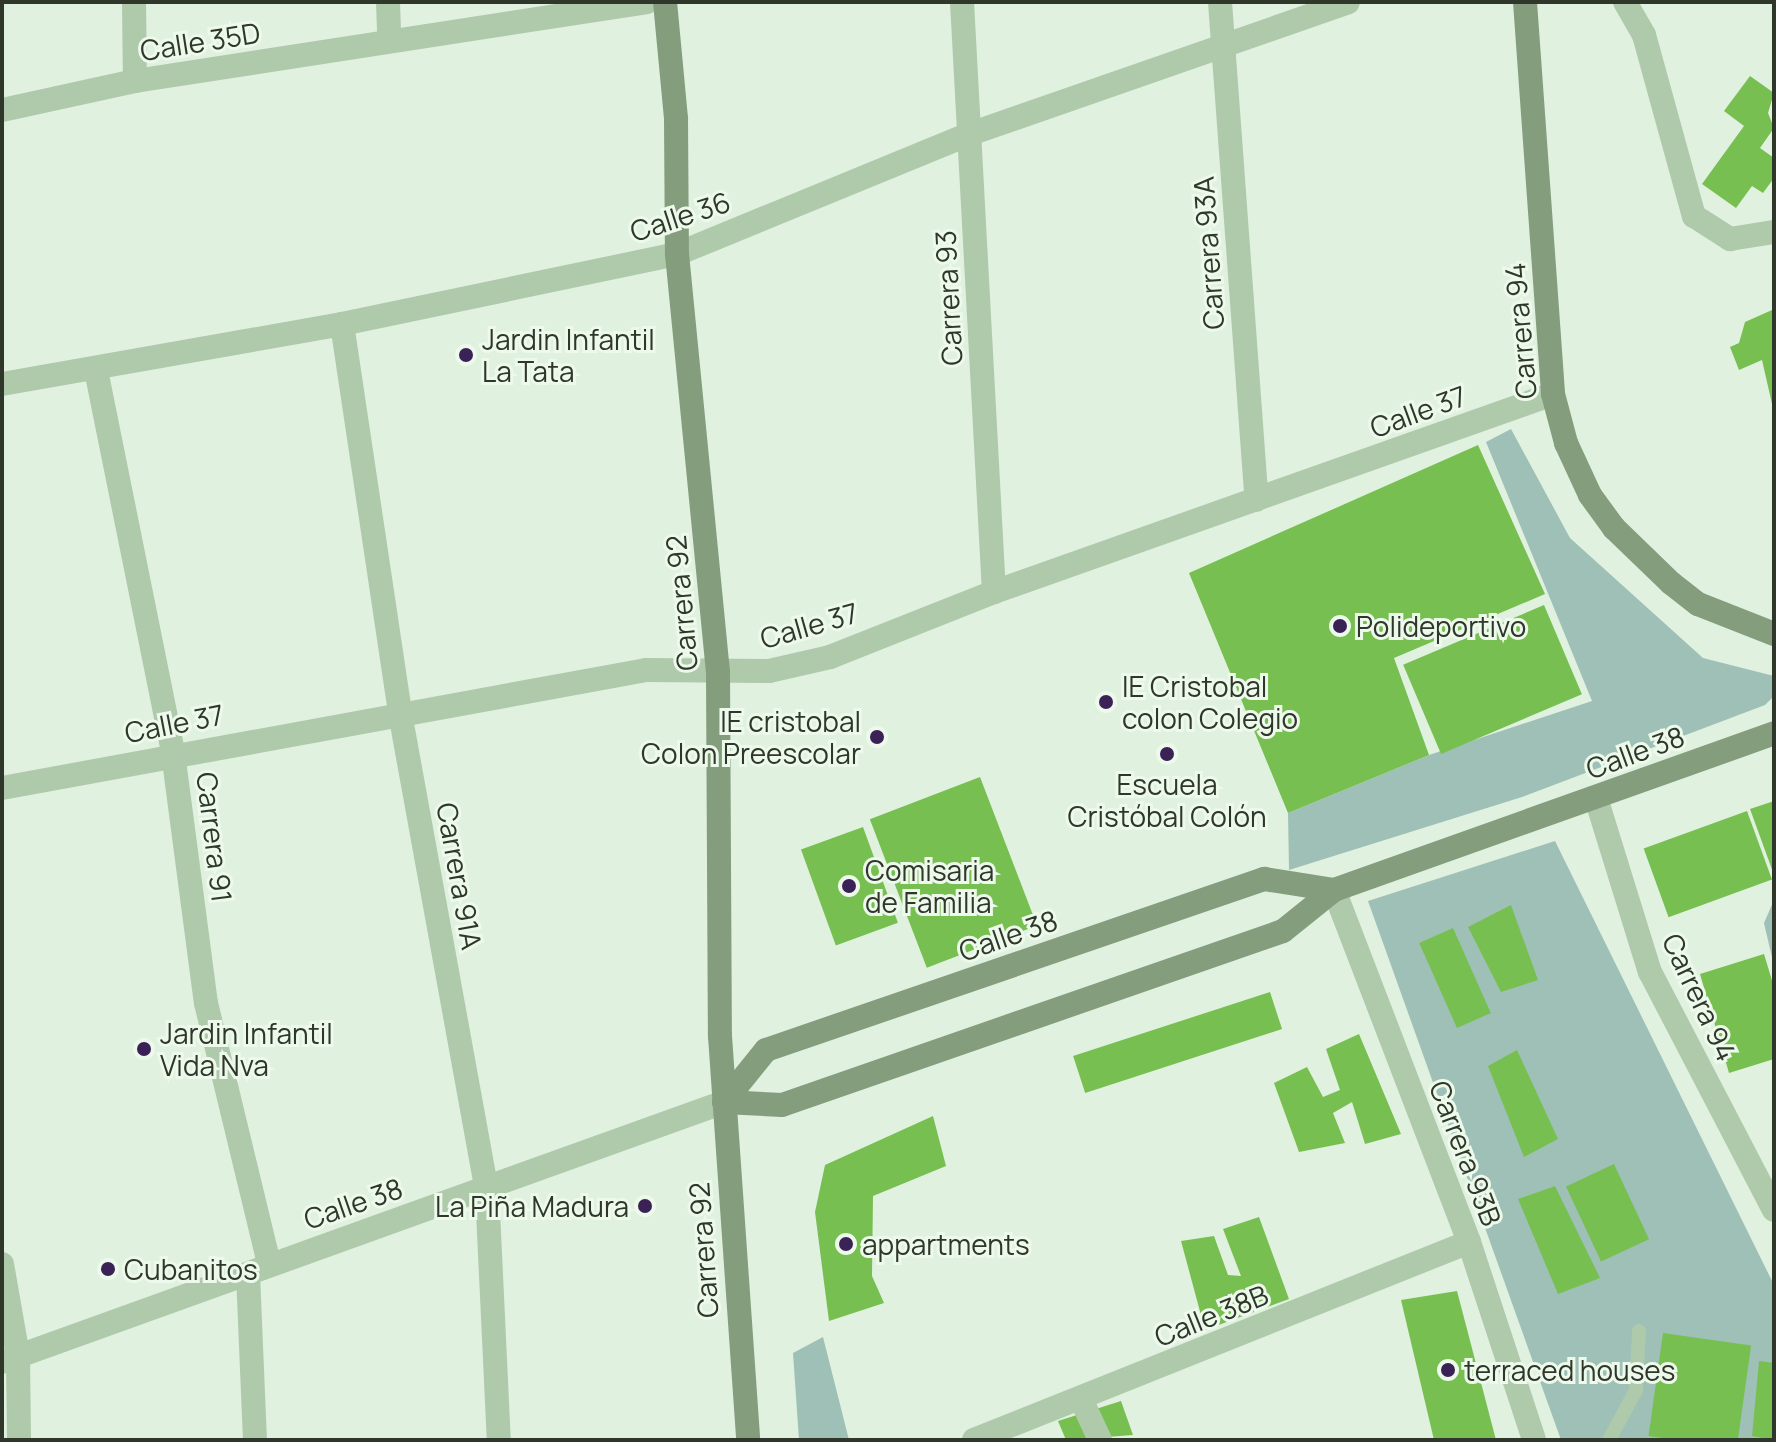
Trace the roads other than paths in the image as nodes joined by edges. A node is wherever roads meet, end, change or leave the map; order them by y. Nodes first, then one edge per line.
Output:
1 (134, 2) edge
2 (388, 2) edge
3 (647, 2) edge
4 (665, 2) edge
5 (962, 2) edge
6 (1220, 2) edge
7 (1348, 2) edge
8 (1525, 2) edge
9 (1625, 2) edge
10 (389, 40) junction
11 (1222, 44) junction
12 (135, 81) junction
13 (2, 110) edge
14 (970, 134) junction
15 (1774, 232) edge
16 (677, 254) junction
17 (342, 324) junction
18 (96, 370) junction
19 (2, 384) edge
20 (1553, 394) junction
21 (1257, 500) junction
22 (994, 592) junction
23 (1773, 633) edge
24 (718, 672) junction
25 (400, 713) junction
26 (1774, 733) edge
27 (173, 753) junction
28 (2, 788) edge
29 (1596, 798) junction
30 (1334, 890) junction
31 (724, 1102) junction
32 (487, 1190) junction
33 (1774, 1210) edge
34 (1469, 1242) junction
35 (2, 1264) edge
36 (259, 1269) junction
37 (1639, 1331) dead end
38 (10, 1359) edge
39 (1081, 1399) junction
40 (19, 1440) edge
41 (255, 1440) edge
42 (499, 1440) edge
43 (748, 1440) edge
44 (974, 1440) edge
45 (1100, 1440) edge
46 (1534, 1440) edge
47 (1609, 1440) edge

1 - 12 street
2 - 10 street
3 - 10 street, Calle 35D
4 - 16 street, Carrera 92
5 - 14 street, Carrera 93
6 - 11 street, Carrera 93A
7 - 11 street, Calle 36
8 - 20 street, Carrera 94
9 - 15 street
10 - 12 street, Calle 35D
11 - 14 street, Calle 36
11 - 21 street, Carrera 93A
12 - 13 street, Calle 35D
14 - 16 street, Calle 36
14 - 22 street, Carrera 93
16 - 17 street, Calle 36
16 - 24 street, Carrera 92
17 - 18 street, Calle 36
17 - 25 street, Carrera 91A
18 - 19 street, Calle 36
18 - 27 street, Carrera 91
20 - 21 street, Calle 37
20 - 23 street, Carrera 94
21 - 22 street, Calle 37
22 - 24 street, Calle 37
24 - 25 street, Calle 37
24 - 31 street, Carrera 92
25 - 27 street, Calle 37
25 - 32 street, Carrera 91A
26 - 29 street, Calle 38
27 - 28 street, Calle 37
27 - 36 street, Carrera 91
29 - 30 street, Calle 38
29 - 33 street, Carrera 94
30 - 31 street, Calle 38
30 - 31 street, Calle 38
30 - 34 street, Carrera 93B
31 - 32 street, Calle 38
31 - 43 street, Carrera 92
32 - 36 street, Calle 38
32 - 42 street, Carrera 91A
34 - 39 street, Calle 38B
34 - 46 street, Carrera 93B
35 - 38 street
36 - 38 street, Calle 38
36 - 41 street, Carrera 91
37 - 47 lane
38 - 40 street
39 - 44 street, Calle 38B
39 - 45 street

